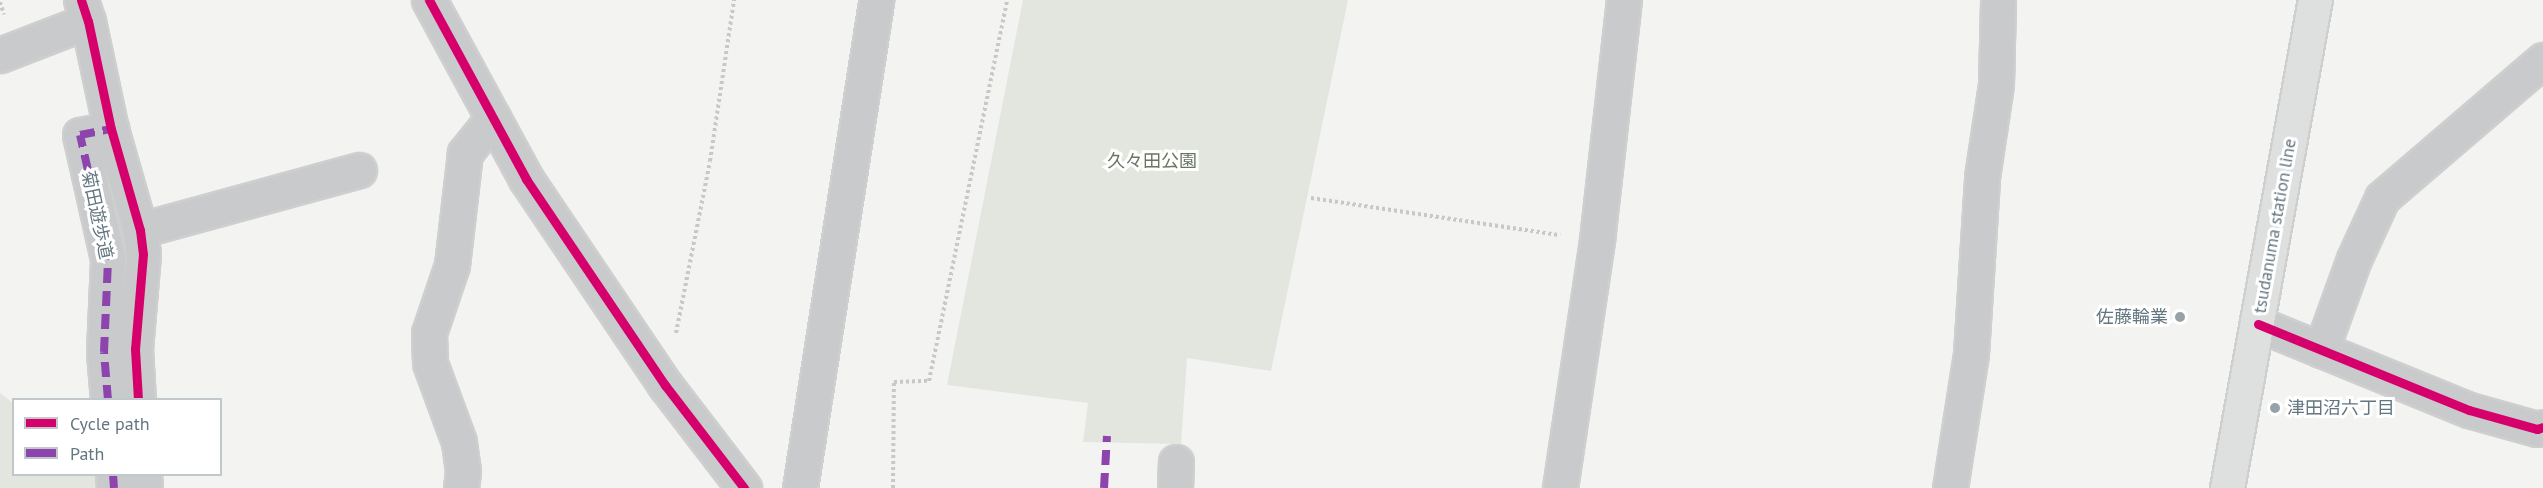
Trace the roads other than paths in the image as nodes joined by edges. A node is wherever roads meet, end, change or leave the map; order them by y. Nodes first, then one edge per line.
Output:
1 (429, 0) edge
2 (876, 0) edge
3 (1624, 0) edge
4 (1998, 0) edge
5 (2315, 0) edge
6 (84, 10) edge
7 (0, 55) edge
8 (2543, 60) edge
9 (493, 118) junction
10 (111, 129) junction
11 (358, 170) dead end
12 (140, 230) junction
13 (2258, 324) junction
14 (2321, 350) junction
15 (108, 398) edge
16 (138, 398) edge
17 (2543, 427) edge
18 (461, 488) edge
19 (744, 488) edge
20 (800, 488) edge
21 (1560, 488) edge
22 (1950, 488) edge
23 (2227, 488) edge

1 - 9 street
2 - 20 street
3 - 21 street
4 - 22 street
5 - 13 main road, tsudanuma station line
6 - 7 street
6 - 10 street
8 - 14 street
9 - 18 street
9 - 19 street
10 - 12 street
10 - 15 street, 菊田遊歩道
11 - 12 street
12 - 16 street
13 - 14 street
13 - 23 main road, tsudanuma station line
14 - 17 street

